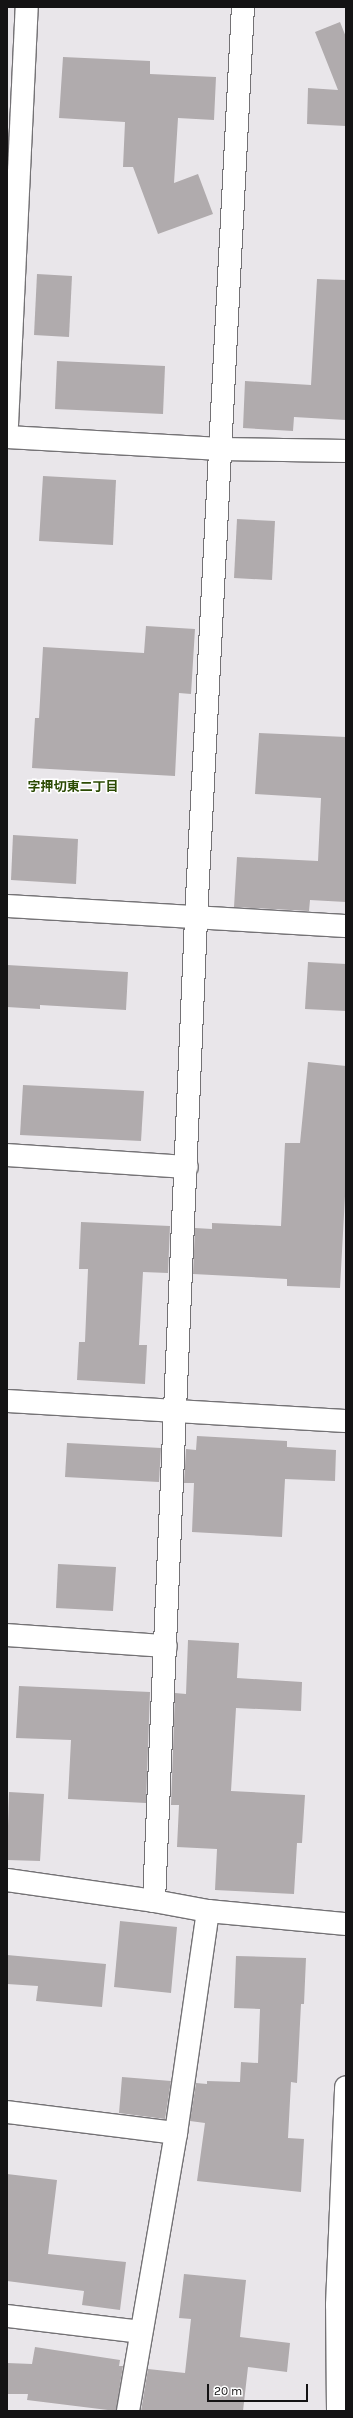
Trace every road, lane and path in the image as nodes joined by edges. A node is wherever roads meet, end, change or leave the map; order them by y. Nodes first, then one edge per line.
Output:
1 (27, 7) edge
2 (243, 7) edge
3 (7, 425) edge
4 (7, 437) edge
5 (221, 448) junction
6 (346, 451) edge
7 (7, 906) edge
8 (196, 918) junction
9 (346, 926) edge
10 (7, 1155) edge
11 (187, 1167) junction
12 (7, 1401) edge
13 (176, 1412) junction
14 (346, 1421) edge
15 (7, 1635) edge
16 (166, 1646) junction
17 (7, 1880) edge
18 (154, 1901) junction
19 (208, 1911) junction
20 (346, 1924) edge
21 (346, 2087) edge
22 (7, 2112) edge
23 (176, 2133) junction
24 (7, 2316) edge
25 (141, 2332) junction
26 (128, 2411) edge
27 (338, 2411) edge

1 - 3 street
2 - 5 street
4 - 5 street
5 - 6 street
5 - 8 street
7 - 8 street
8 - 9 street
8 - 11 street
10 - 11 street
11 - 13 street
12 - 13 street
13 - 14 street
13 - 16 street
15 - 16 street
16 - 18 street
17 - 18 street
18 - 19 street
19 - 20 street
19 - 23 street
21 - 27 street
22 - 23 street
23 - 25 street
24 - 25 street
25 - 26 street

